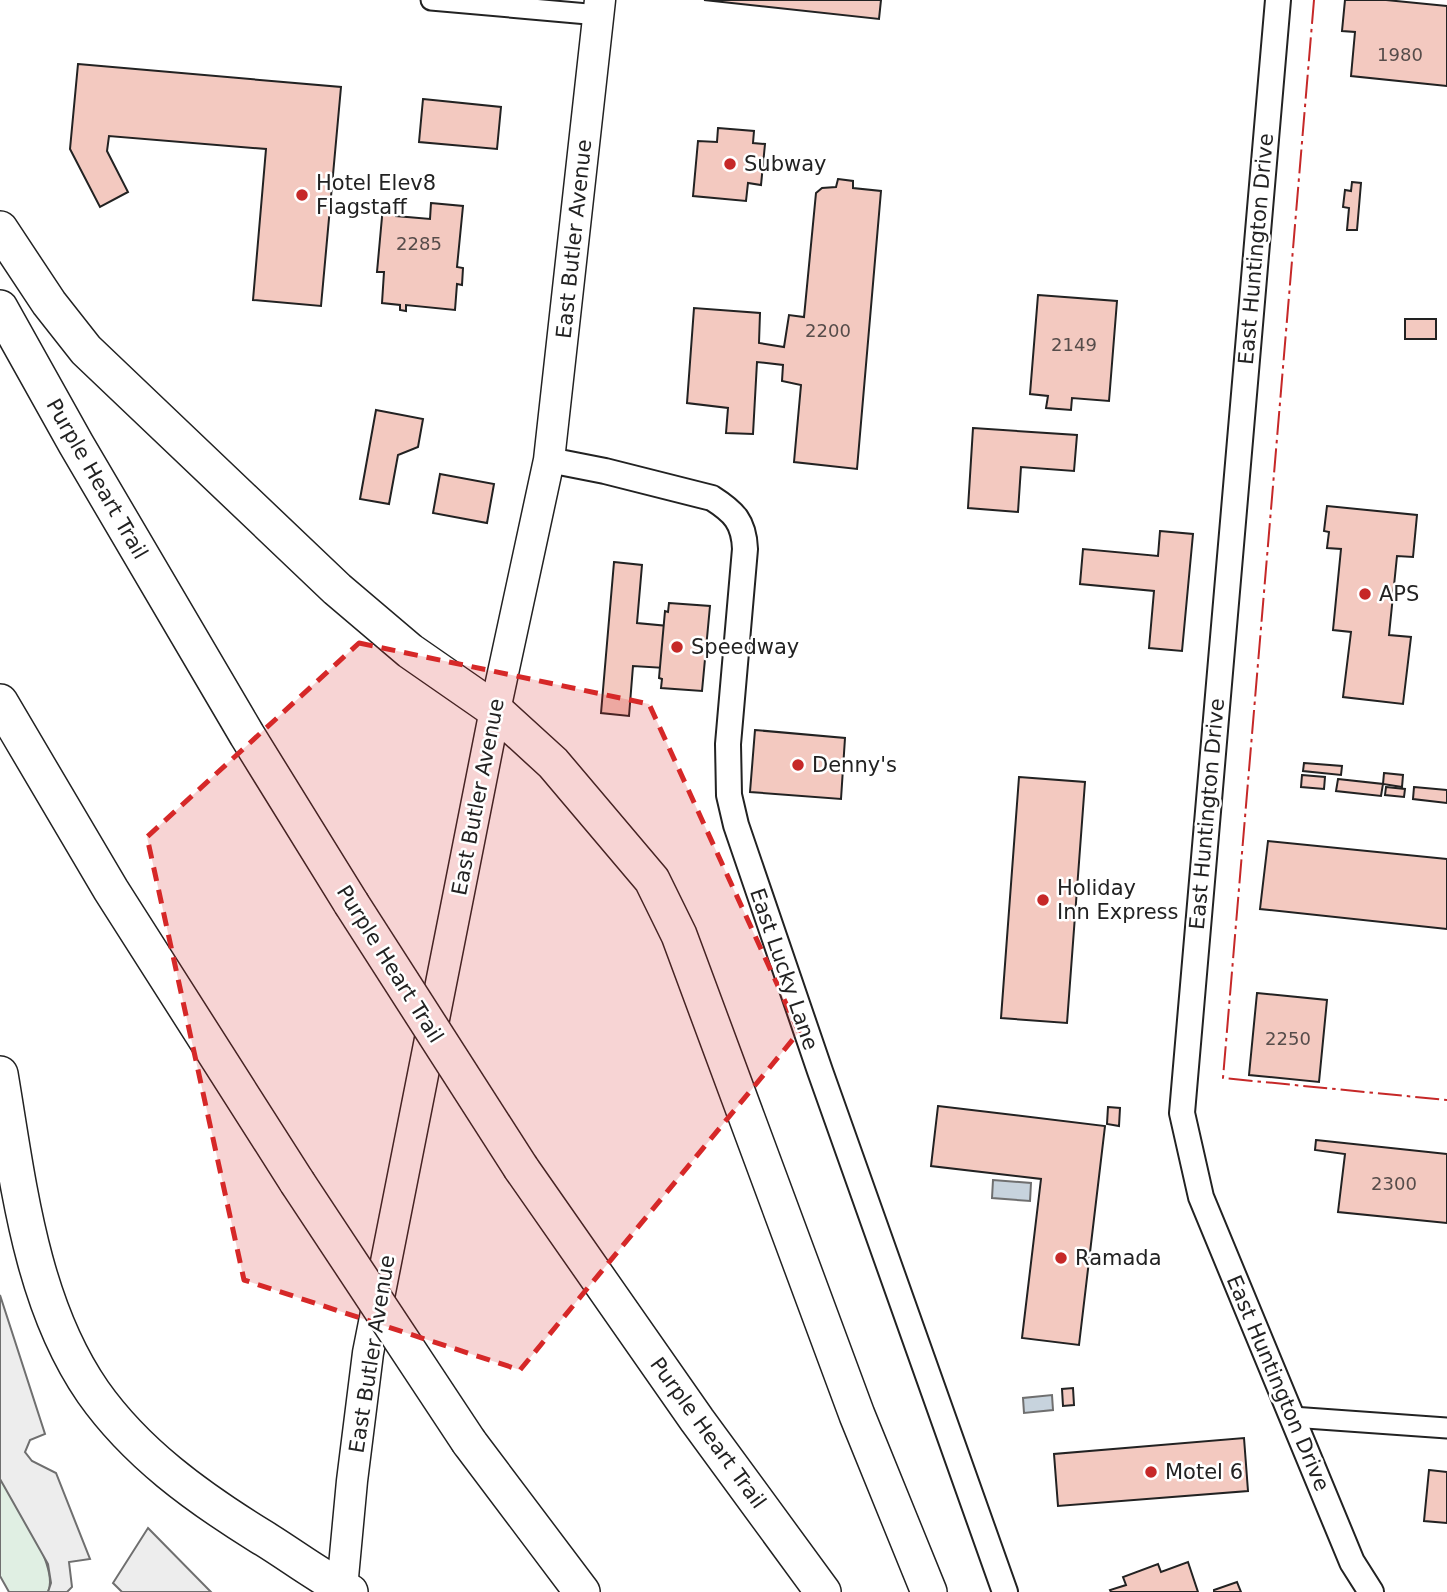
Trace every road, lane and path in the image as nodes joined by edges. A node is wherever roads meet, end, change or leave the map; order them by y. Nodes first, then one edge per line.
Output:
1 (431, 0) edge
2 (1278, 0) edge
3 (600, 8) edge
4 (0, 229) edge
5 (0, 308) edge
6 (549, 460) junction
7 (0, 702) edge
8 (495, 710) junction
9 (0, 1074) edge
10 (1292, 1417) junction
11 (1447, 1428) edge
12 (345, 1591) edge
13 (582, 1592) edge
14 (823, 1592) edge
15 (929, 1592) edge
16 (1005, 1592) edge
17 (1371, 1592) edge

1 - 3 street
2 - 10 street, East Huntington Drive
3 - 6 main road, East Butler Avenue
4 - 8 highway
5 - 14 highway, Purple Heart Trail, bridge
6 - 8 main road, East Butler Avenue
6 - 16 street, East Lucky Lane
7 - 13 highway, bridge
8 - 12 main road, East Butler Avenue
8 - 15 highway
9 - 12 highway
10 - 11 street
10 - 17 street, East Huntington Drive

